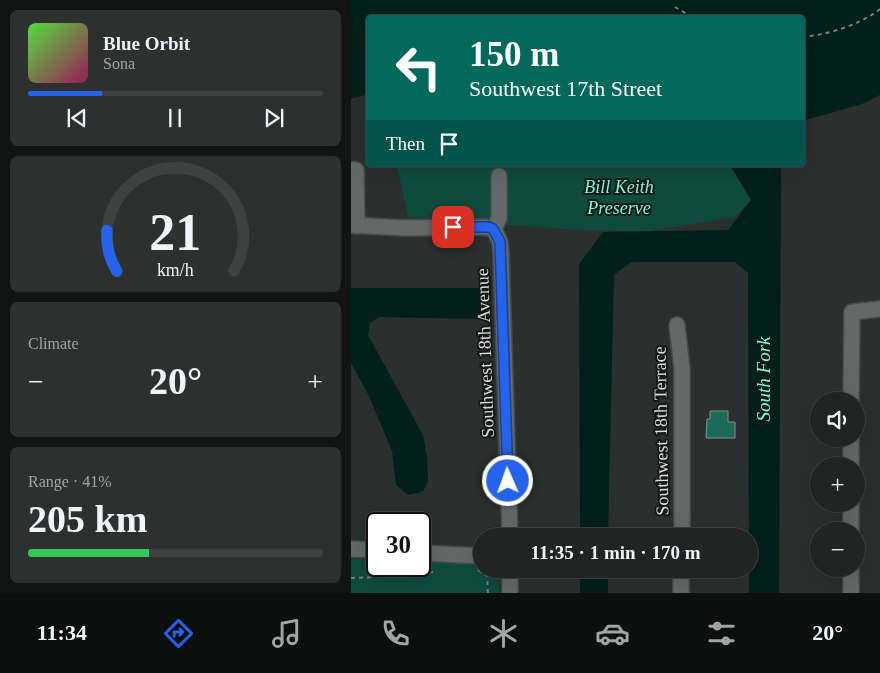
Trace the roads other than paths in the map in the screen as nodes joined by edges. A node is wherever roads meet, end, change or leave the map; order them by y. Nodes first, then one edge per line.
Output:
1 (351, 170) edge
2 (499, 176) dead end
3 (354, 197) edge
4 (354, 225) edge
5 (493, 229) junction
6 (880, 309) edge
7 (677, 325) dead end
8 (851, 392) edge
9 (510, 528) edge
10 (682, 528) edge
11 (351, 549) edge
12 (366, 550) edge
13 (431, 554) edge
14 (473, 561) edge
15 (851, 577) edge
16 (510, 578) edge
17 (681, 578) edge
18 (510, 593) edge
19 (681, 593) edge
20 (851, 593) edge

1 - 3 street
2 - 5 street
3 - 4 street
4 - 5 street
5 - 9 street, Southwest 18th Avenue
6 - 8 street
7 - 10 street, Southwest 18th Terrace
11 - 12 street
13 - 14 street
15 - 20 street
16 - 18 street
17 - 19 street

